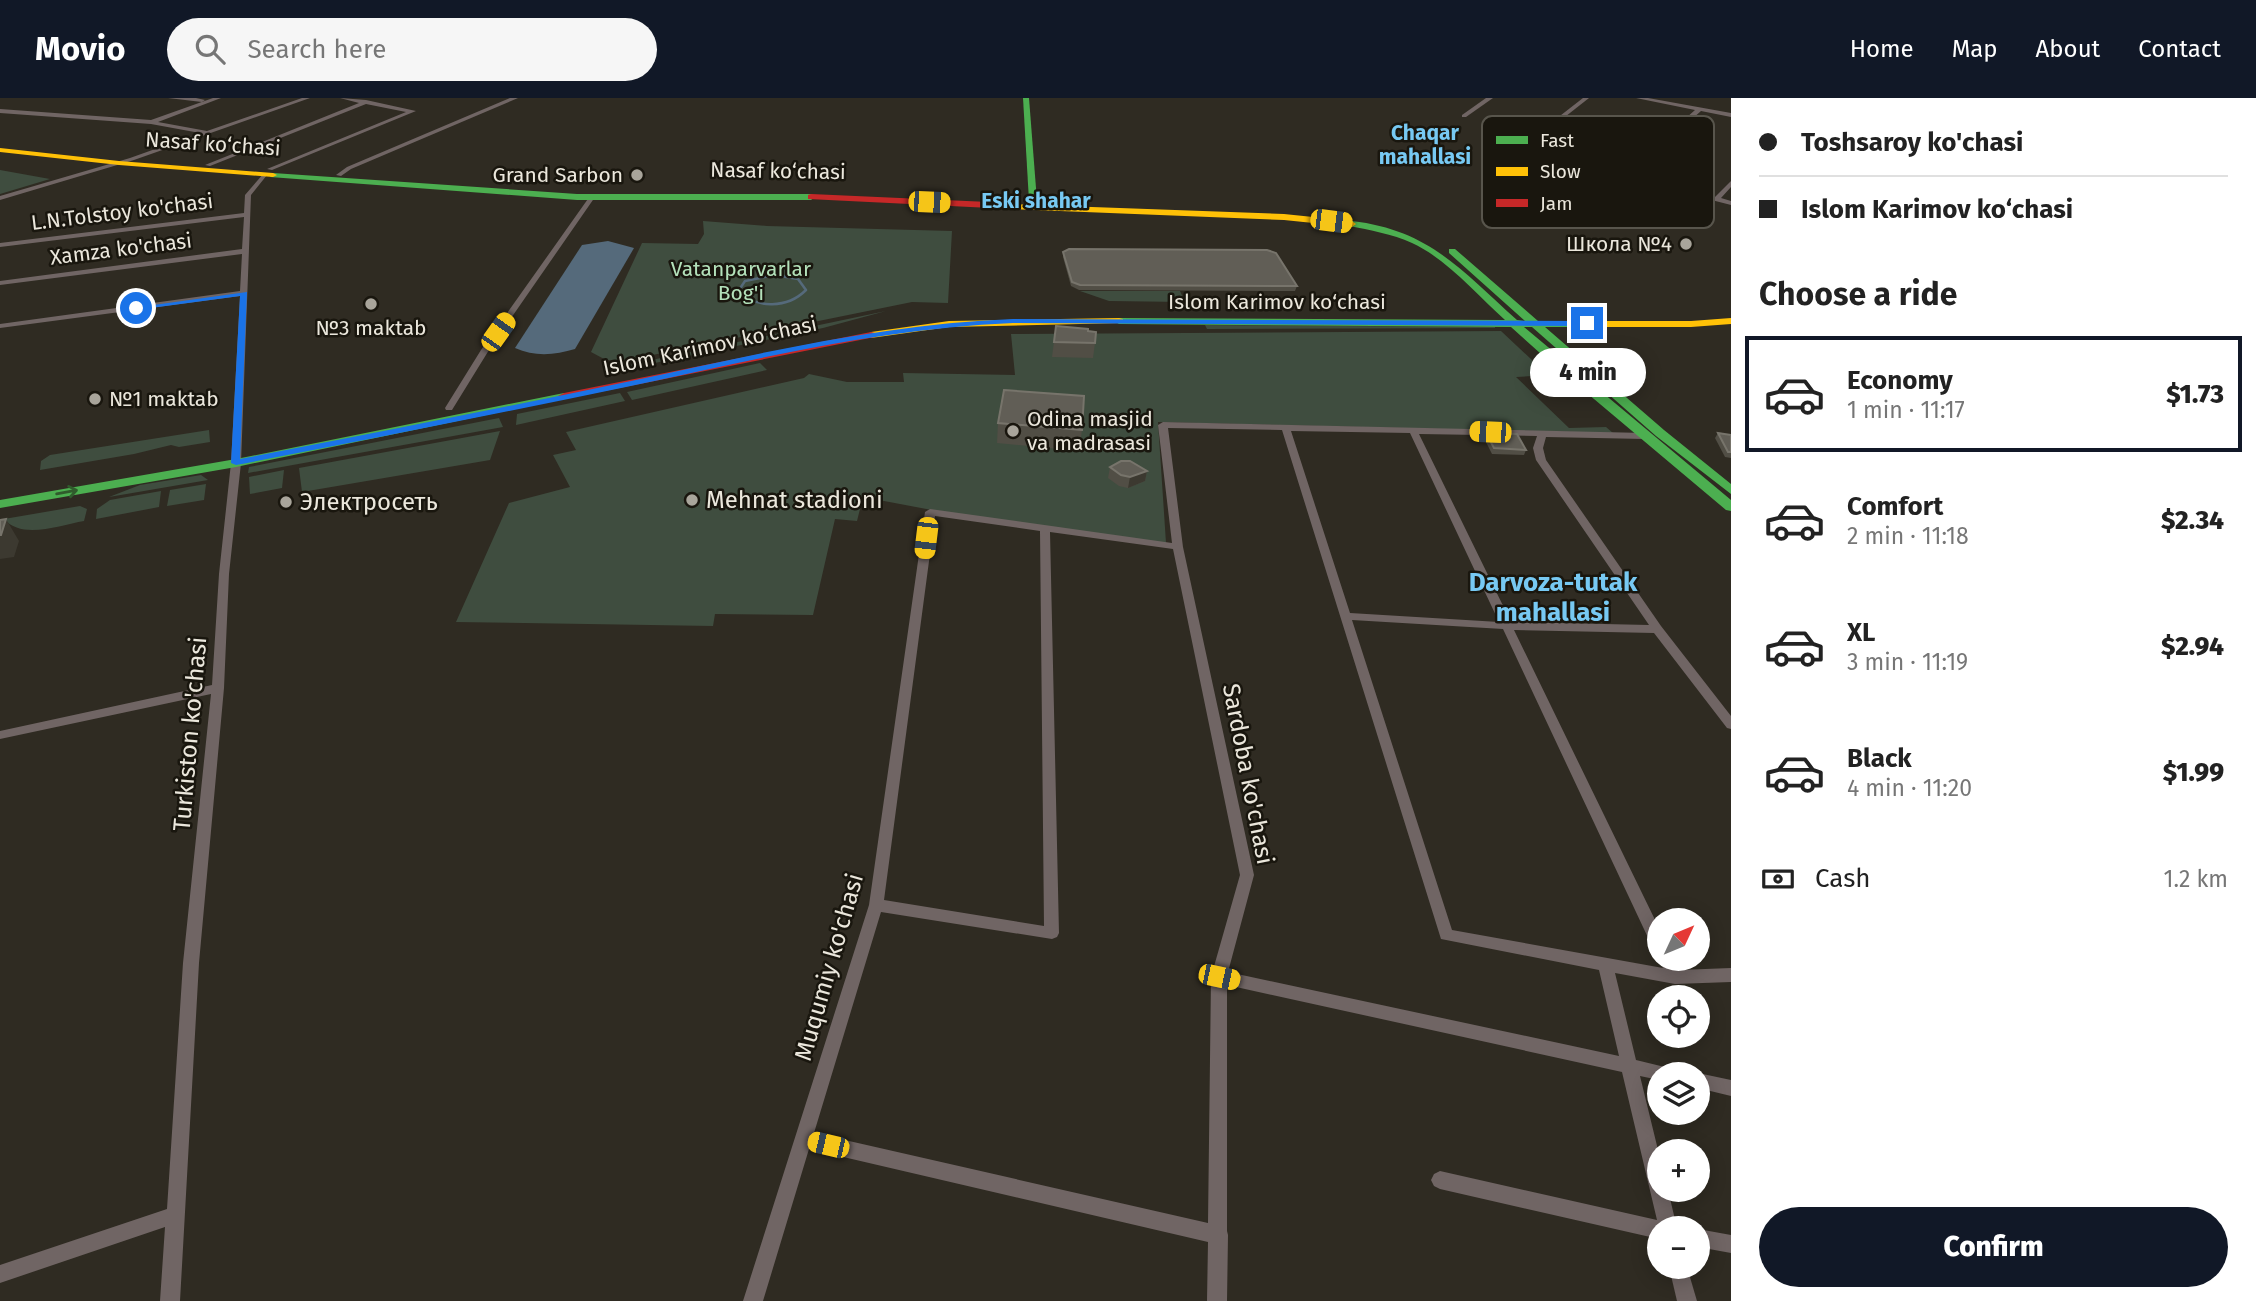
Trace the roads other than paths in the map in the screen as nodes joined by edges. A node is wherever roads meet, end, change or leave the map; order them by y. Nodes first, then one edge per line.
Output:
1 (171, 98) edge
2 (218, 98) edge
3 (307, 98) edge
4 (343, 98) edge
5 (515, 98) edge
6 (1026, 98) edge
7 (1490, 98) edge
8 (1586, 98) edge
9 (1639, 98) edge
10 (210, 101) junction
11 (366, 102) junction
12 (1700, 109) junction
13 (0, 111) edge
14 (1731, 115) edge
15 (1464, 116) dead end
16 (1563, 116) edge
17 (1692, 116) edge
18 (151, 122) junction
19 (209, 133) junction
20 (0, 148) edge
21 (126, 161) junction
22 (208, 165) junction
23 (267, 172) junction
24 (339, 175) junction
25 (1731, 183) edge
26 (592, 197) junction
27 (0, 198) edge
28 (1714, 198) edge
29 (1717, 199) junction
30 (1033, 203) junction
31 (1731, 203) edge
32 (247, 215) junction
33 (0, 245) edge
34 (246, 251) junction
35 (0, 283) edge
36 (244, 293) junction
37 (1731, 313) edge
38 (1520, 319) junction
39 (1731, 321) edge
40 (0, 326) edge
41 (741, 354) junction
42 (449, 408) junction
43 (1286, 428) junction
44 (1413, 430) junction
45 (1542, 434) junction
46 (1645, 436) junction
47 (236, 456) junction
48 (0, 489) edge
49 (1731, 491) edge
50 (0, 504) edge
51 (1731, 507) edge
52 (1045, 528) junction
53 (1178, 547) junction
54 (1347, 616) junction
55 (1506, 626) junction
56 (1657, 629) junction
57 (218, 688) junction
58 (1731, 725) edge
59 (0, 735) edge
60 (876, 905) junction
61 (1647, 919) edge
62 (1605, 965) junction
63 (1672, 971) edge
64 (1731, 975) edge
65 (1219, 977) junction
66 (1675, 977) junction
67 (1631, 1067) junction
68 (1647, 1070) edge
69 (1710, 1084) edge
70 (1731, 1088) edge
71 (802, 1139) junction
72 (1440, 1180) dead end
73 (175, 1216) junction
74 (1665, 1216) edge
75 (1647, 1227) edge
76 (1219, 1235) junction
77 (1710, 1240) edge
78 (1731, 1244) edge
79 (0, 1273) edge
80 (1681, 1279) edge
81 (170, 1301) edge
82 (753, 1301) edge
83 (1217, 1301) edge
84 (1687, 1301) edge

1 - 10 street
2 - 10 street
3 - 19 street
4 - 11 street
5 - 24 street
6 - 30 main road
7 - 15 street
8 - 16 street
9 - 12 street
10 - 18 street
11 - 22 street
11 - 23 street
12 - 14 street
12 - 17 street
13 - 18 street
18 - 19 street
19 - 21 street
20 - 21 main road, Nasaf ko‘chasi
21 - 22 main road, Nasaf ko‘chasi
21 - 23 main road, Nasaf ko‘chasi
21 - 27 street
22 - 23 main road, Nasaf ko‘chasi
23 - 24 main road, Nasaf ko‘chasi
23 - 26 main road, Nasaf ko‘chasi
23 - 32 street, Turkiston ko'chasi
24 - 30 main road, Nasaf ko‘chasi
25 - 29 street
26 - 30 main road, Nasaf ko‘chasi
26 - 42 street
28 - 29 street
29 - 31 street
30 - 38 main road, Nasaf ko‘chasi
32 - 33 street, L.N.Tolstoy ko'chasi
32 - 34 street, Turkiston ko'chasi
34 - 35 street, Xamza ko'chasi
34 - 36 street, Turkiston ko'chasi
36 - 40 street
36 - 47 street, Turkiston ko'chasi
37 - 38 main road, Islom Karimov ko‘chasi
38 - 39 main road, Islom Karimov ko‘chasi
38 - 41 main road, Islom Karimov ko‘chasi
38 - 46 main road
38 - 49 main road
41 - 42 main road, Islom Karimov ko‘chasi
41 - 47 main road, Islom Karimov ko‘chasi
42 - 47 main road, Islom Karimov ko‘chasi
43 - 44 street
43 - 53 street, Sardoba ko'chasi
43 - 54 street
44 - 45 street
44 - 55 street
45 - 46 street
45 - 56 street
46 - 51 main road
47 - 48 main road, Islom Karimov ko‘chasi
50 -> 47 main road, Islom Karimov ko‘chasi
47 - 57 street, Turkiston ko'chasi
52 - 53 street
52 - 60 street, Muqumiy ko'chasi
52 - 60 street
53 - 65 street, Sardoba ko'chasi
54 - 55 street
54 - 62 street
55 - 56 street
55 - 61 street
56 - 58 street
57 - 59 street
57 - 73 street, Turkiston ko'chasi
60 - 71 street, Muqumiy ko'chasi
62 - 66 street
62 - 67 street
63 - 66 street
64 - 66 street
65 - 67 street
65 - 76 street, Sardoba ko'chasi
67 - 68 street
67 - 74 street
69 - 70 street
71 - 76 street
71 - 82 street, Muqumiy ko'chasi
72 - 75 street
73 - 79 street
73 - 81 street, Turkiston ko'chasi
76 - 83 street, Sardoba ko'chasi
77 - 78 street
80 - 84 street

